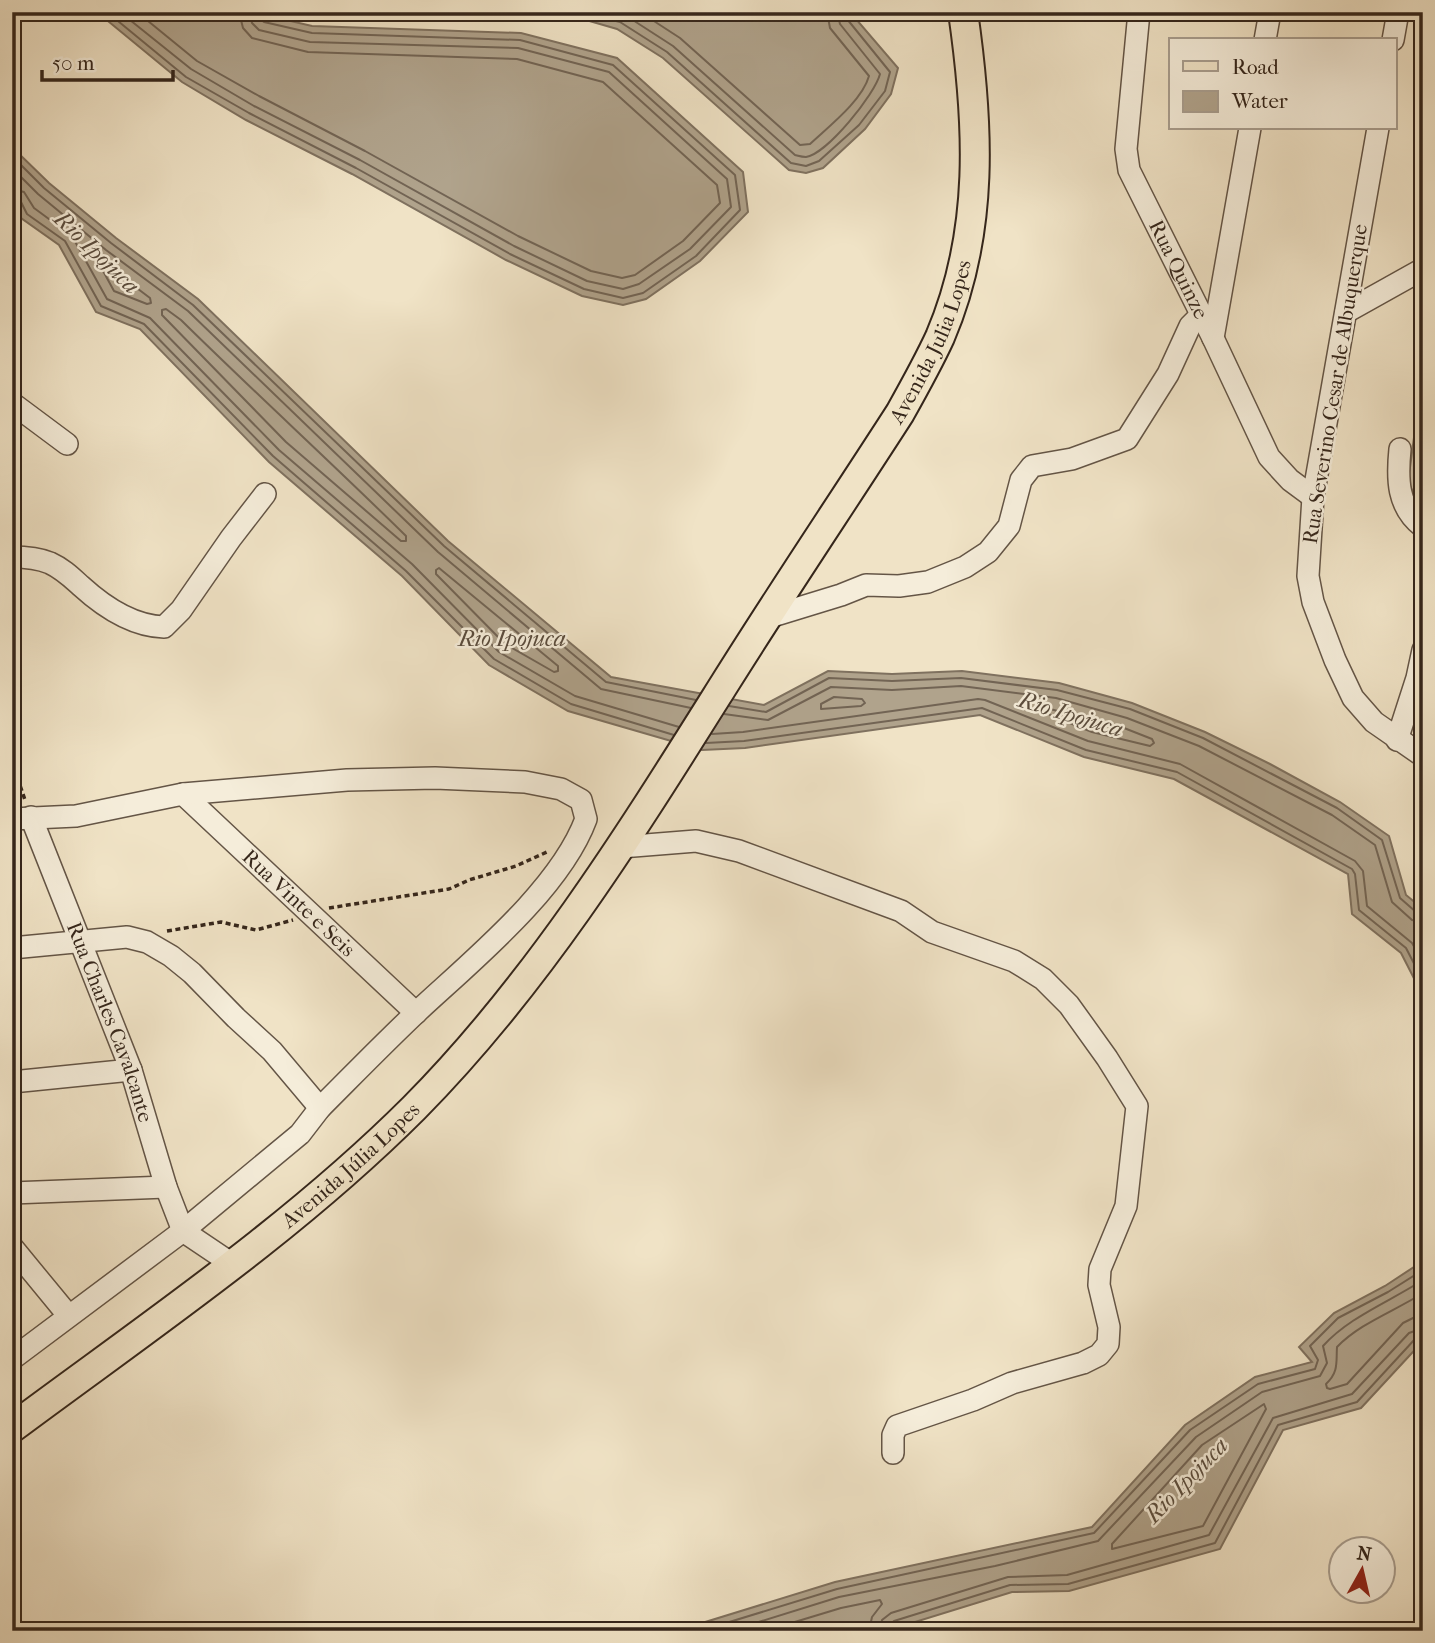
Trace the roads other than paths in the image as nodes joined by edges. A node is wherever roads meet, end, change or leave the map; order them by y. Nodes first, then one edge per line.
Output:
1 (963, 12) edge
2 (1139, 12) edge
3 (1270, 12) edge
4 (1398, 12) edge
5 (1265, 38) edge
6 (1393, 38) edge
7 (1250, 130) edge
8 (1378, 130) edge
9 (1423, 269) edge
10 (1346, 312) junction
11 (1201, 315) junction
12 (1213, 338) junction
13 (12, 404) edge
14 (67, 444) dead end
15 (1400, 449) dead end
16 (265, 494) dead end
17 (1313, 497) junction
18 (1423, 527) edge
19 (12, 557) edge
20 (762, 625) junction
21 (1423, 650) edge
22 (1420, 679) edge
23 (1397, 740) junction
24 (1423, 756) edge
25 (183, 794) junction
26 (22, 818) edge
27 (624, 843) junction
28 (81, 942) junction
29 (12, 948) edge
30 (416, 1013) junction
31 (131, 1070) junction
32 (12, 1082) edge
33 (320, 1108) junction
34 (166, 1187) junction
35 (12, 1193) edge
36 (183, 1231) junction
37 (12, 1247) edge
38 (232, 1264) junction
39 (68, 1315) junction
40 (12, 1359) edge
41 (17, 1416) edge
42 (893, 1453) dead end

1 - 20 main road, Avenida Julia Lopes
2 - 11 street, Rua Quinze
3 - 5 street
4 - 6 street
7 - 12 street
8 - 10 street, Rua Severino Cesar de Albuquerque
9 - 10 street
10 - 17 street, Rua Severino Cesar de Albuquerque
11 - 12 street, Rua Quinze
11 - 20 street
12 - 17 street, Rua Quinze
13 - 14 street
15 - 18 street
16 - 19 street
17 - 23 street, Rua Severino Cesar de Albuquerque
20 - 27 main road, Avenida Julia Lopes
21 - 22 street
22 - 23 street
23 - 24 street, Rua Severino Cesar de Albuquerque
25 - 26 street
25 - 30 street, Rua Vinte e Seis
25 - 30 street
26 - 28 street, Rua Charles Cavalcante
27 - 38 main road, Avenida Júlia Lopes
27 - 42 street
28 - 29 street
28 - 31 street, Rua Charles Cavalcante
28 - 33 street
30 - 33 street
31 - 32 street
31 - 34 street, Rua Charles Cavalcante
33 - 36 street
34 - 35 street
34 - 36 street, Rua Charles Cavalcante
36 - 38 street
36 - 39 street
37 - 39 street
38 - 41 main road, Avenida Júlia Lopes
39 - 40 street

